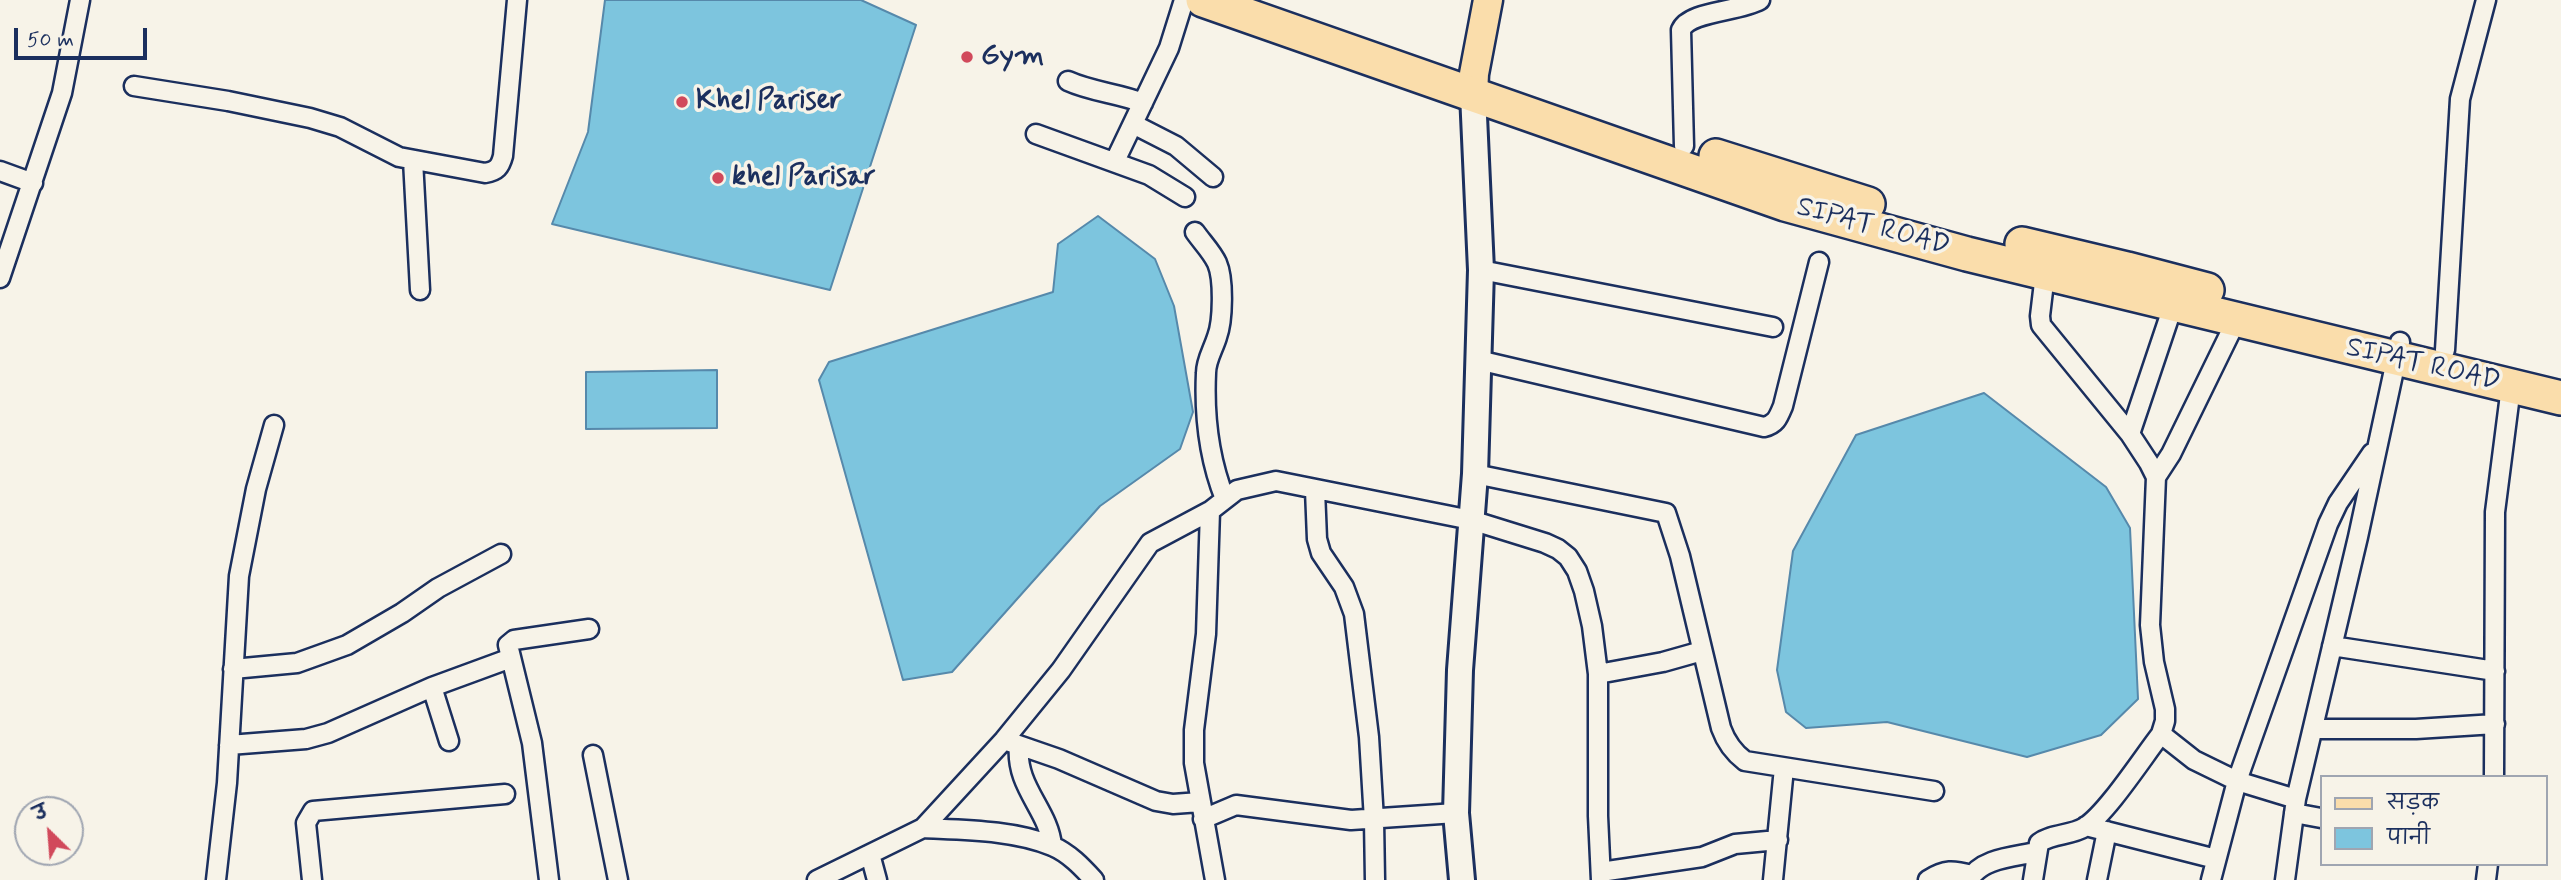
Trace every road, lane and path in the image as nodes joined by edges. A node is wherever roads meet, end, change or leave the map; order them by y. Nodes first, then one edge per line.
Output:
1 (80, 0) edge
2 (517, 0) edge
3 (1184, 0) edge
4 (1203, 0) edge
5 (1264, 0) edge
6 (1488, 0) edge
7 (1760, 0) edge
8 (2486, 0) edge
9 (1068, 80) dead end
10 (1473, 84) junction
11 (134, 86) dead end
12 (1143, 103) junction
13 (1133, 124) junction
14 (1036, 134) dead end
15 (1684, 146) junction
16 (413, 160) junction
17 (1115, 161) junction
18 (0, 171) edge
19 (1213, 177) dead end
20 (33, 183) junction
21 (1185, 197) dead end
22 (1195, 233) dead end
23 (1819, 262) dead end
24 (1481, 270) junction
25 (2045, 274) junction
26 (0, 278) edge
27 (420, 290) dead end
28 (2173, 306) junction
29 (2236, 321) junction
30 (1773, 327) dead end
31 (2398, 350) junction
32 (2445, 350) junction
33 (1478, 360) junction
34 (2561, 375) edge
35 (2511, 387) junction
36 (2561, 398) edge
37 (274, 425) dead end
38 (2130, 434) junction
39 (2377, 445) junction
40 (1475, 474) junction
41 (2156, 477) junction
42 (1315, 490) junction
43 (1225, 499) junction
44 (1210, 511) junction
45 (1471, 520) junction
46 (501, 554) dead end
47 (589, 629) dead end
48 (2332, 646) junction
49 (1702, 651) junction
50 (511, 658) junction
51 (233, 669) junction
52 (2495, 671) junction
53 (1598, 674) junction
54 (432, 687) junction
55 (2495, 724) junction
56 (2313, 729) junction
57 (2161, 734) junction
58 (450, 741) dead end
59 (1012, 743) junction
60 (229, 745) junction
61 (593, 755) dead end
62 (1784, 768) junction
63 (2494, 775) edge
64 (2237, 781) junction
65 (1934, 791) dead end
66 (505, 794) dead end
67 (2295, 806) junction
68 (1201, 811) junction
69 (1456, 813) junction
70 (2320, 818) edge
71 (1374, 820) junction
72 (2086, 826) junction
73 (923, 828) junction
74 (2107, 831) junction
75 (1778, 841) junction
76 (1052, 846) junction
77 (2036, 852) junction
78 (870, 854) junction
79 (2216, 859) junction
80 (1601, 876) edge
81 (1970, 878) edge
82 (216, 880) edge
83 (312, 880) edge
84 (550, 880) edge
85 (618, 880) edge
86 (817, 880) edge
87 (877, 880) edge
88 (1094, 880) edge
89 (1215, 880) edge
90 (1375, 880) edge
91 (1462, 880) edge
92 (1773, 880) edge
93 (1928, 880) edge
94 (2032, 880) edge
95 (2097, 880) edge
96 (2211, 880) edge
97 (2285, 880) edge

1 - 20 street
2 - 16 street
3 - 12 street
4 - 10 highway, SIPAT ROAD
5 - 10 highway, SIPAT ROAD
6 - 10 main road
7 - 15 street
8 - 32 street
9 - 12 street
10 - 15 highway, SIPAT ROAD
10 - 24 street
10 - 25 highway, SIPAT ROAD
11 - 16 street
12 - 13 street
13 - 17 street
13 - 19 street
14 - 17 street
15 - 31 highway, SIPAT ROAD
16 - 27 street
17 - 21 street
18 - 20 street
20 - 26 street
22 - 43 street
23 - 33 street
24 - 30 street
24 - 33 street
25 - 28 highway, SIPAT ROAD
25 - 38 street
28 - 29 highway, SIPAT ROAD
28 - 38 street
29 - 31 highway, SIPAT ROAD
29 - 41 street
31 - 32 highway, SIPAT ROAD
31 - 35 highway, SIPAT ROAD
31 - 39 street
32 - 34 highway, SIPAT ROAD
33 - 40 street
35 - 36 highway, SIPAT ROAD
35 - 52 street
37 - 51 street
38 - 41 street
39 - 48 street
39 - 64 street
40 - 45 street
40 - 49 street
41 - 57 street
42 - 43 street
42 - 45 street
42 - 71 street
43 - 44 street
44 - 59 street
44 - 68 street
45 - 53 street
45 - 69 street
46 - 51 street
47 - 50 street
48 - 52 street
48 - 56 street
49 - 53 street
49 - 62 street
50 - 54 street
50 - 84 street
51 - 60 street
52 - 55 street
53 - 80 street
54 - 58 street
54 - 60 street
55 - 56 street
55 - 63 street
56 - 67 street
57 - 64 street
57 - 72 street
59 - 68 street
59 - 73 street
59 - 76 street
60 - 82 street
61 - 85 street
62 - 65 street
62 - 75 street
64 - 67 street
64 - 79 street
66 - 83 street
67 - 70 street
67 - 97 street
68 - 71 street
68 - 89 street
69 - 71 street
69 - 91 street
71 - 90 street
72 - 74 street
72 - 77 street
73 - 76 street
73 - 78 street
74 - 79 street
74 - 95 street
75 - 80 street
75 - 92 street
76 - 88 street
77 - 81 street
77 - 94 street
78 - 86 street
78 - 87 street
79 - 96 street
81 - 93 street

